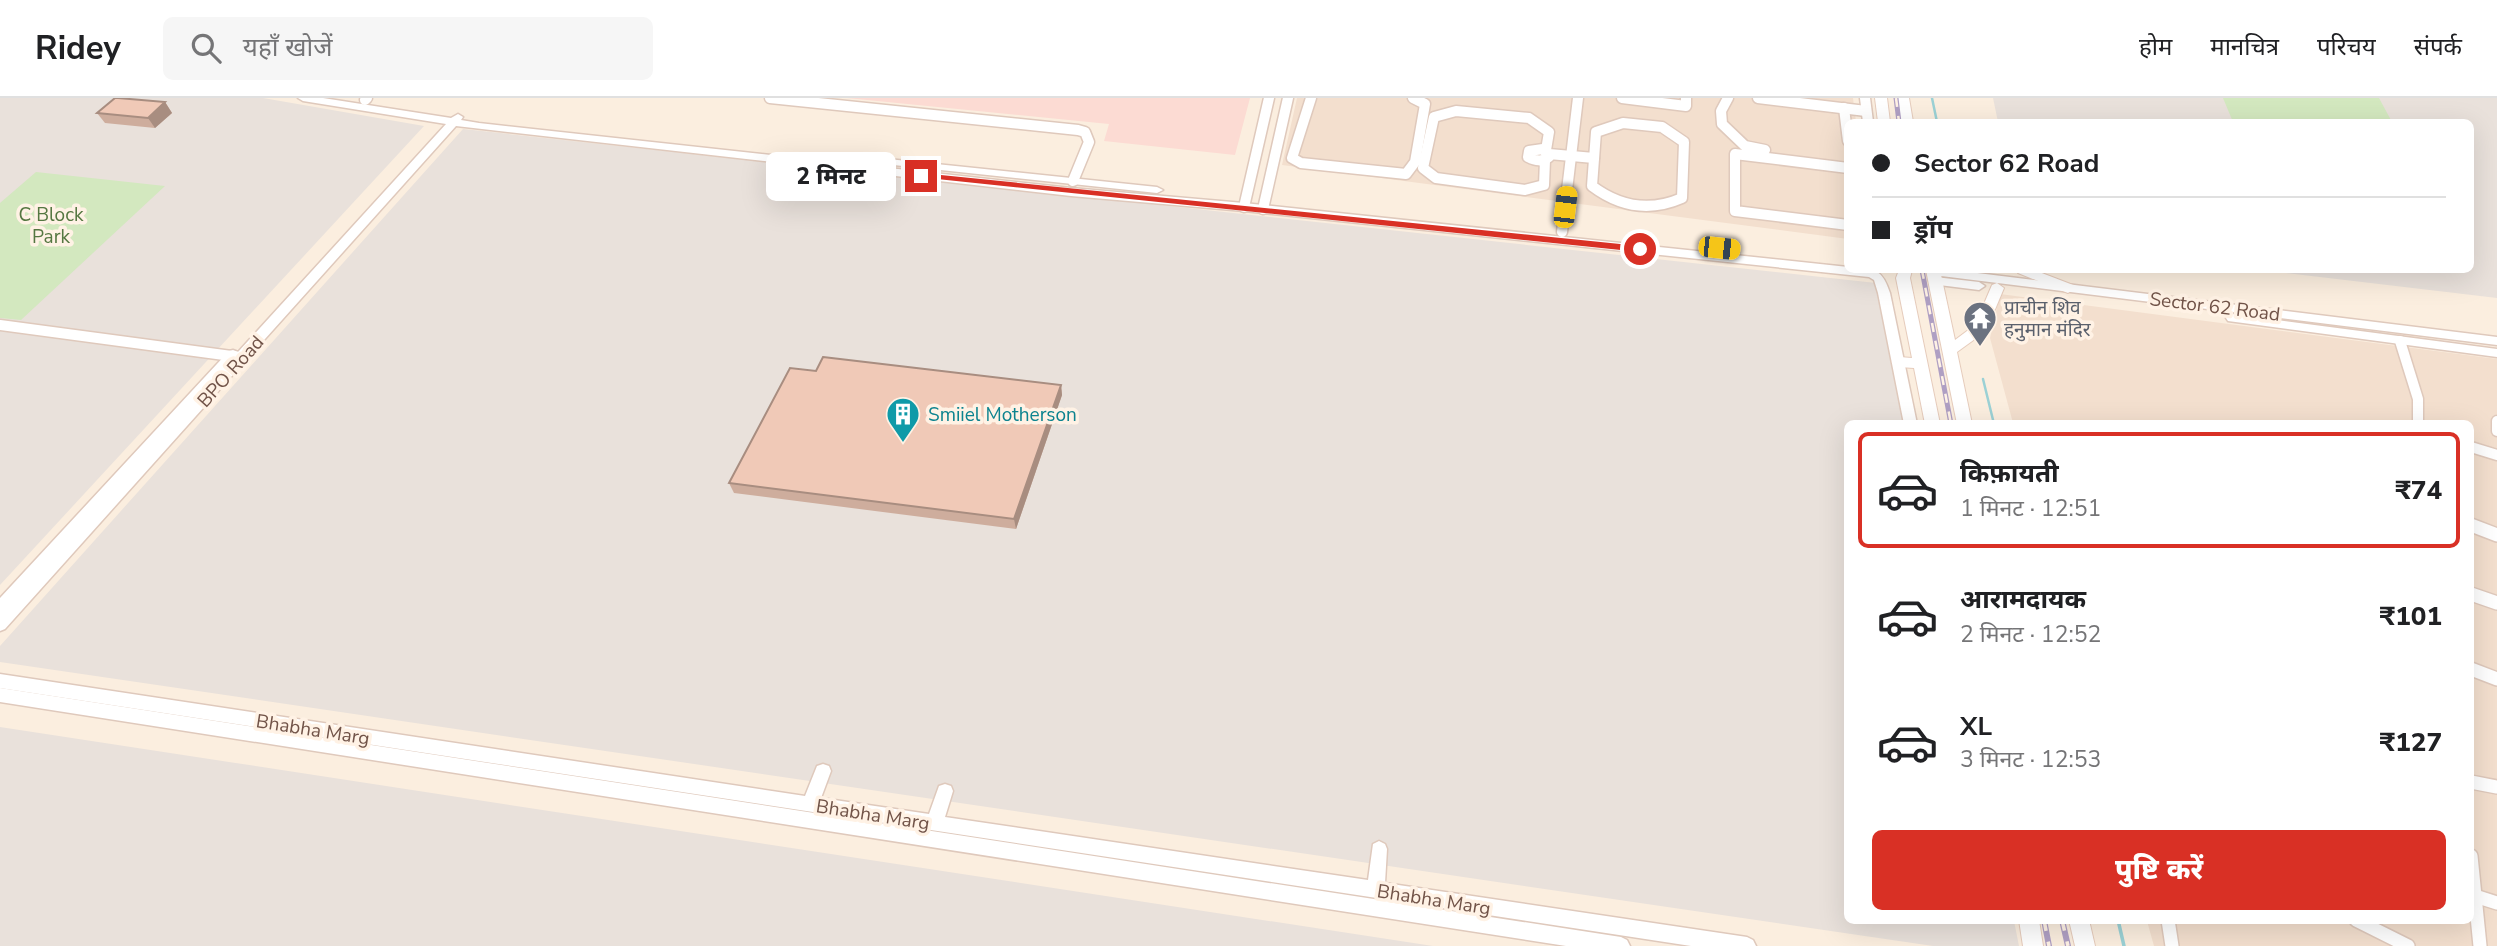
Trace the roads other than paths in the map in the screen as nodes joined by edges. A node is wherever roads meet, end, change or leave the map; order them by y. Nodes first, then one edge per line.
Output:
1 (303, 98) edge
2 (352, 98) edge
3 (770, 98) edge
4 (1269, 98) edge
5 (1288, 98) edge
6 (1311, 98) edge
7 (1413, 98) edge
8 (1578, 98) edge
9 (1622, 98) edge
10 (1686, 98) edge
11 (1728, 98) edge
12 (1758, 98) edge
13 (1819, 98) edge
14 (1865, 98) edge
15 (1881, 98) edge
16 (1903, 98) edge
17 (366, 99) edge
18 (1842, 103) edge
19 (1867, 111) junction
20 (451, 118) junction
21 (1868, 119) edge
22 (1884, 119) edge
23 (1906, 119) edge
24 (1281, 130) junction
25 (1301, 131) junction
26 (1547, 155) junction
27 (1571, 156) junction
28 (1594, 158) junction
29 (1844, 167) edge
30 (1844, 168) edge
31 (1073, 181) junction
32 (1245, 203) junction
33 (1264, 205) junction
34 (1844, 225) edge
35 (1562, 232) junction
36 (1694, 250) junction
37 (1844, 262) edge
38 (1844, 269) edge
39 (1872, 273) edge
40 (1904, 273) edge
41 (2030, 273) edge
42 (1934, 274) edge
43 (1997, 288) junction
44 (2068, 288) junction
45 (0, 325) edge
46 (2412, 330) junction
47 (2400, 341) junction
48 (2497, 341) edge
49 (2418, 343) junction
50 (1949, 351) junction
51 (2497, 353) edge
52 (237, 356) junction
53 (1899, 362) junction
54 (1920, 364) junction
55 (1910, 420) edge
56 (1932, 420) edge
57 (1964, 420) edge
58 (2418, 420) edge
59 (2497, 421) edge
60 (2497, 431) edge
61 (2474, 448) edge
62 (2497, 455) edge
63 (2474, 526) edge
64 (2497, 536) edge
65 (2474, 595) edge
66 (2497, 603) edge
67 (0, 608) edge
68 (0, 625) edge
69 (2474, 670) edge
70 (2497, 679) edge
71 (0, 681) edge
72 (0, 695) edge
73 (823, 771) dead end
74 (2474, 783) edge
75 (2497, 787) edge
76 (945, 791) dead end
77 (810, 804) junction
78 (935, 823) junction
79 (1379, 849) dead end
80 (2474, 886) edge
81 (1376, 890) junction
82 (2475, 896) junction
83 (2497, 902) edge
84 (2030, 924) edge
85 (2080, 924) edge
86 (2169, 924) edge
87 (2364, 924) edge
88 (1622, 946) edge
89 (1747, 946) edge
90 (2033, 946) edge
91 (2085, 946) edge
92 (2172, 946) edge
93 (2408, 946) edge
94 (2480, 946) edge

1 - 20 street
2 - 17 street
3 - 31 street
4 - 32 street
5 - 24 street
6 - 25 street
7 - 25 street
8 - 27 street
9 - 10 street
11 - 29 street
12 - 18 street
13 - 18 street
14 - 19 street
15 - 22 main road
16 - 23 main road
17 - 20 street
18 - 19 street
19 - 21 street
20 - 31 street
20 - 32 street
20 - 52 street, BPO Road
24 - 25 street
24 - 33 street
26 - 26 street
26 - 27 street
27 - 28 street
27 - 35 street
28 - 28 street
30 - 34 street
31 - 32 street
32 - 33 street
33 - 35 street
33 - 36 street
35 - 36 street
36 - 37 street
36 - 38 street
39 - 53 street
40 - 54 main road
41 - 44 main road
42 - 43 street, Sector 62 Road
42 - 44 street, Sector 62 Road
42 - 50 main road
43 - 47 street, Sector 62 Road
43 - 50 main road
44 - 46 street, Sector 62 Road
45 - 52 street
46 - 48 street, Sector 62 Road
46 - 49 street
47 - 49 street, Sector 62 Road
47 - 58 street
49 - 51 street, Sector 62 Road
50 - 57 main road
52 - 67 street, BPO Road
52 - 68 street, BPO Road
53 - 54 main road
53 - 55 street
54 - 56 main road
59 - 60 street
61 - 62 street
63 - 64 street
65 - 66 street
69 - 70 street
71 - 77 street, Bhabha Marg
72 - 88 street, Bhabha Marg
73 - 77 street
74 - 75 street
76 - 78 street
77 - 78 street, Bhabha Marg
78 - 81 street, Bhabha Marg
79 - 81 street
80 - 82 street
81 - 89 street, Bhabha Marg
82 - 83 street
82 - 94 street
84 - 90 main road
85 - 91 main road
86 - 92 street
87 - 93 street

